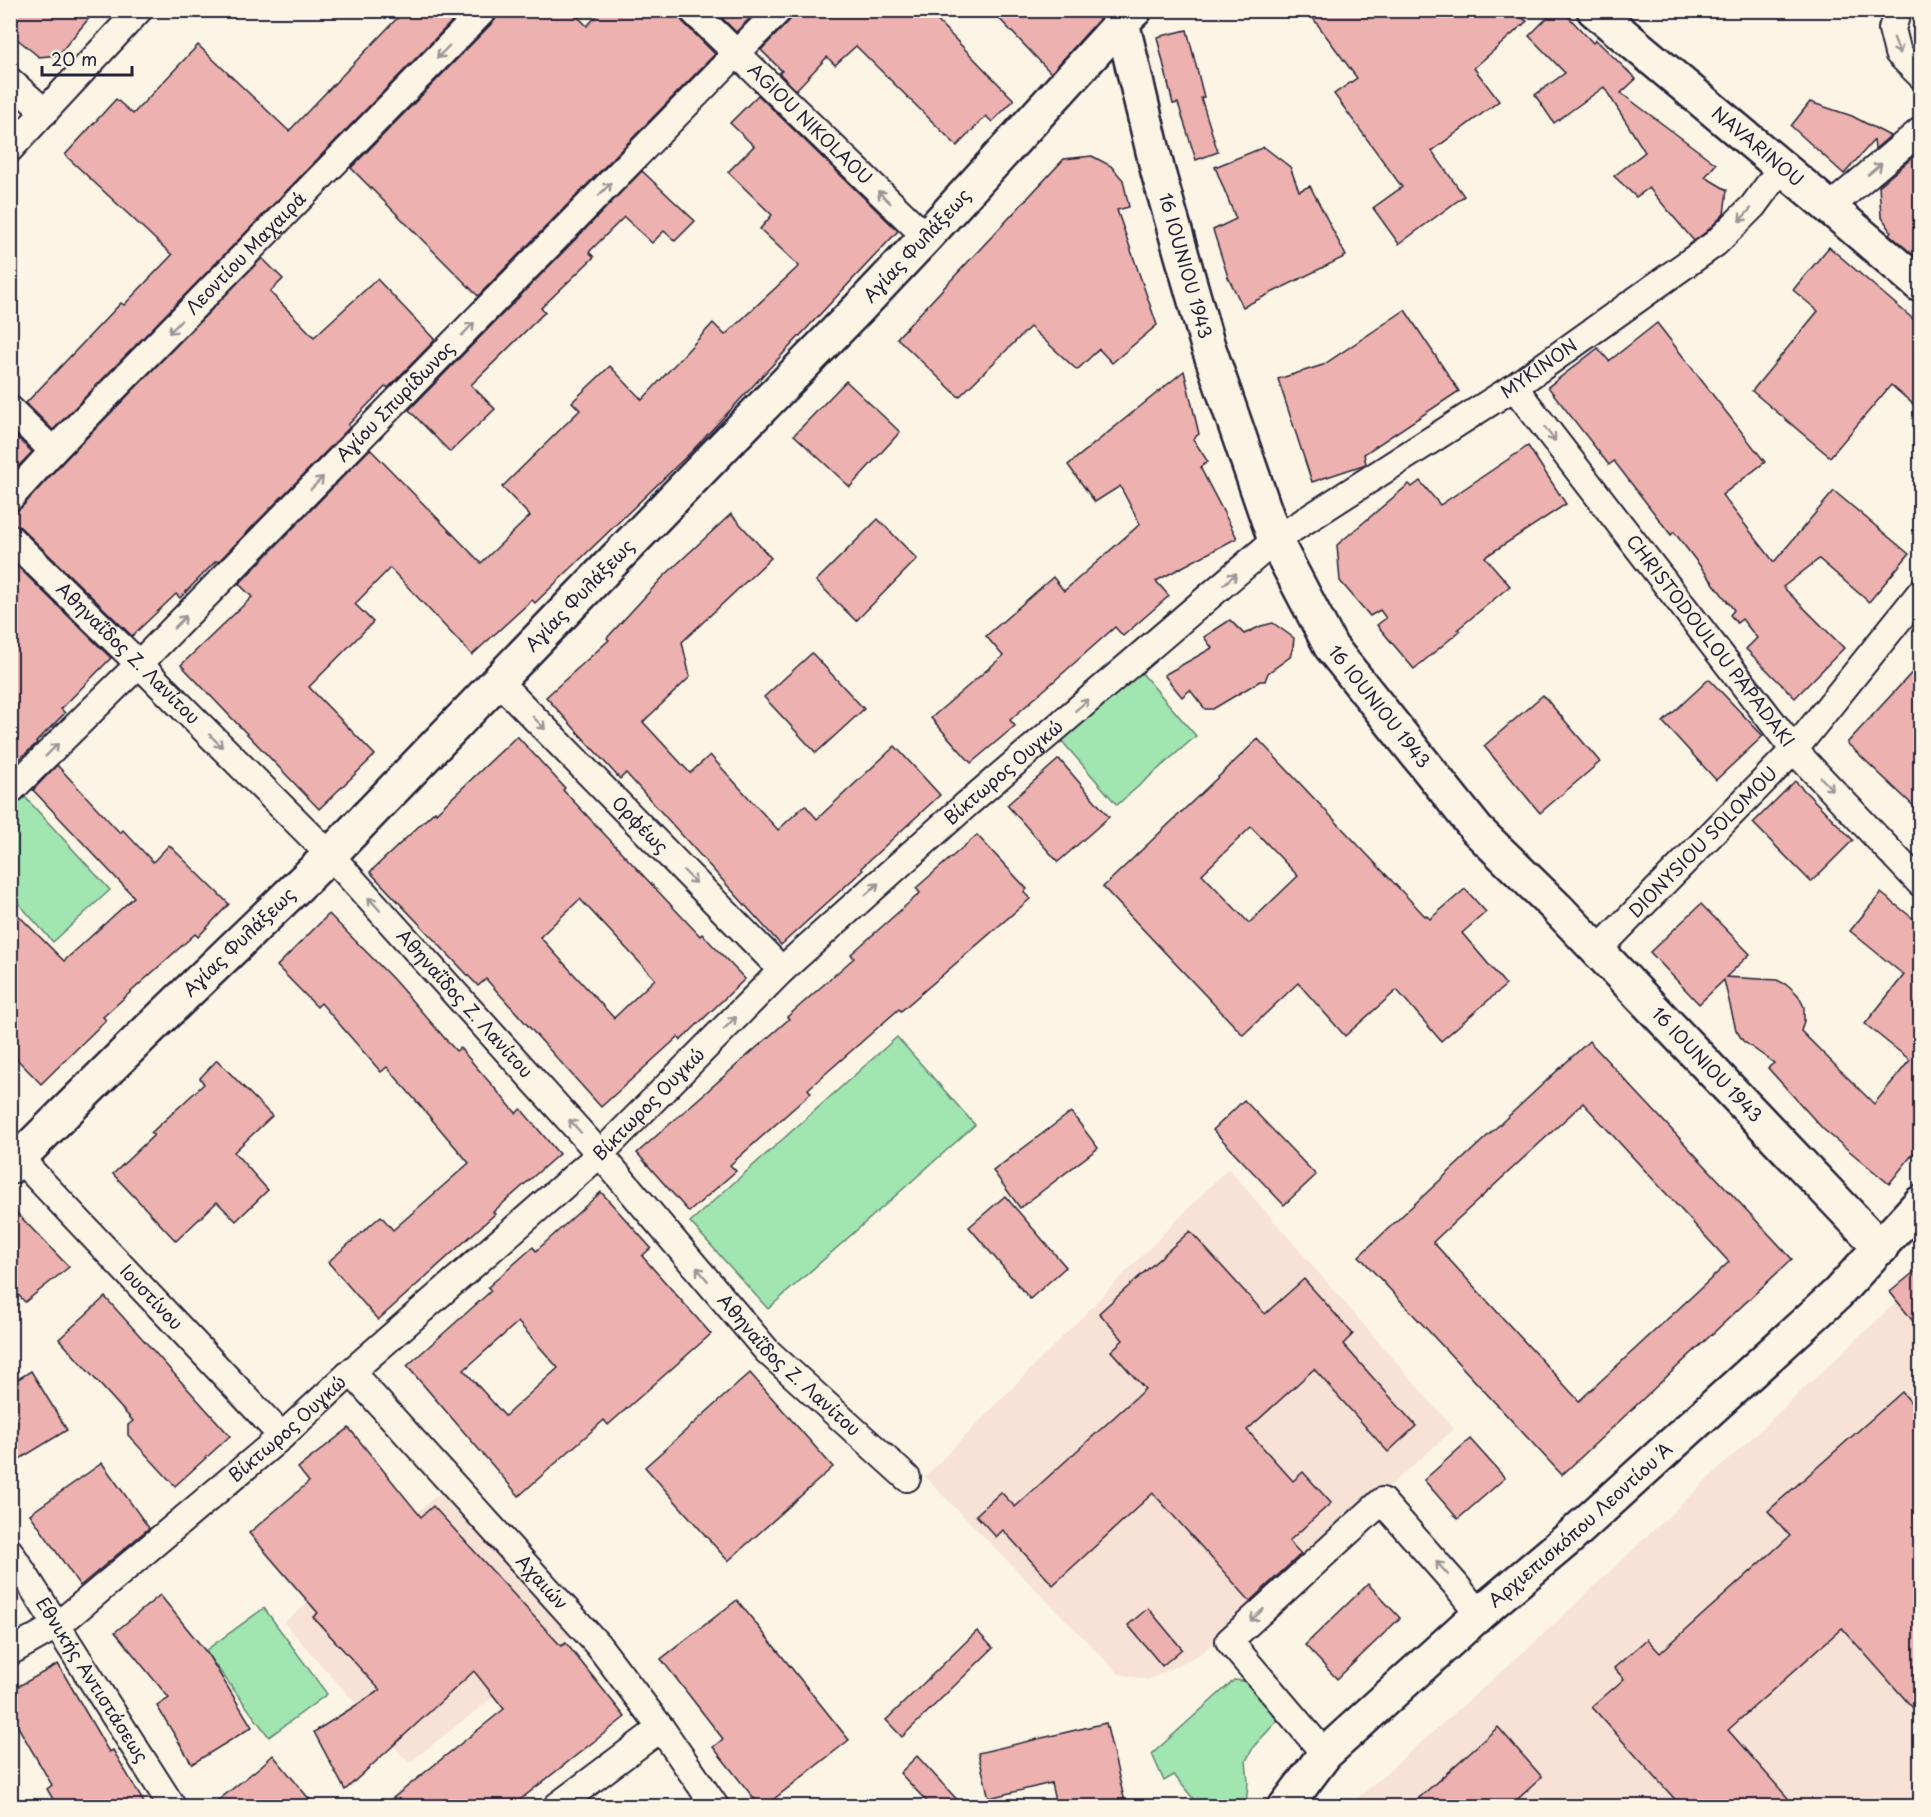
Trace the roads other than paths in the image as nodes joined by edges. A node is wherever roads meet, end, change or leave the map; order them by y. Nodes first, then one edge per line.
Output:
1 (139, 10) edge
2 (484, 10) edge
3 (692, 10) edge
4 (779, 10) edge
5 (1594, 10) edge
6 (1898, 10) edge
7 (1126, 14) edge
8 (737, 54) junction
9 (1920, 75) edge
10 (10, 81) edge
11 (45, 112) junction
12 (1920, 131) edge
13 (10, 149) edge
14 (1781, 168) junction
15 (1830, 207) junction
16 (926, 237) junction
17 (1920, 285) edge
18 (1514, 387) junction
19 (10, 409) edge
20 (53, 451) junction
21 (10, 498) edge
22 (10, 538) edge
23 (1275, 540) junction
24 (1920, 593) edge
25 (139, 664) junction
26 (498, 681) junction
27 (1794, 750) junction
28 (10, 791) edge
29 (330, 855) junction
30 (1920, 883) edge
31 (1597, 951) junction
32 (782, 970) junction
33 (600, 1154) junction
34 (15, 1162) edge
35 (1920, 1203) edge
36 (1881, 1248) junction
37 (351, 1372) junction
38 (282, 1436) junction
39 (907, 1478) dead end
40 (10, 1552) edge
41 (1479, 1614) junction
42 (58, 1625) junction
43 (10, 1652) edge
44 (661, 1728) junction
45 (1325, 1754) junction
46 (172, 1806) edge
47 (557, 1806) edge
48 (715, 1806) edge
49 (1286, 1806) edge

1 - 11 street
2 -> 20 street, Λεοντίου Μαχαιρά
3 - 8 street, AGIOU NIKOLAOU
4 - 8 street, Αγίου Σπυρίδωνος
5 - 14 main road, NAVARINOU
6 -> 9 street
7 - 16 main road, Αγίας Φυλάξεως
7 - 23 main road, 16 IOUNIOU 1943
16 -> 8 street, AGIOU NIKOLAOU
25 -> 8 street, Αγίου Σπυρίδωνος
10 - 11 street
11 - 13 street
15 -> 12 street
14 - 15 main road, NAVARINOU
14 -> 18 street, MYKINON
15 - 17 main road, NAVARINOU
16 - 26 main road, Αγίας Φυλάξεως
18 - 23 street, MYKINON
18 -> 27 street, CHRISTODOULOU PAPADAKI
19 - 20 street
20 - 21 street, Λεοντίου Μαχαιρά
22 - 25 street, Αθηναΐδος Ζ. Λανίτου
23 - 31 main road, 16 IOUNIOU 1943
32 -> 23 street, Βίκτωρος Ουγκώ
24 - 27 street, DIONYSIOU SOLOMOU
28 -> 25 street, Αγίου Σπυρίδωνος
25 -> 29 street, Αθηναΐδος Ζ. Λανίτου
26 - 29 main road, Αγίας Φυλάξεως
26 -> 32 street, Ορφέως
27 -> 30 street, CHRISTODOULOU PAPADAKI
27 - 31 street, DIONYSIOU SOLOMOU
33 -> 29 street, Αθηναΐδος Ζ. Λανίτου
29 - 34 main road, Αγίας Φυλάξεως
31 - 36 main road, 16 IOUNIOU 1943
33 -> 32 street, Βίκτωρος Ουγκώ
33 - 37 street, Βίκτωρος Ουγκώ
39 -> 33 street, Αθηναΐδος Ζ. Λανίτου
34 - 38 street, Ιουστίνου
35 - 36 main road, Αρχιεπισκόπου Λεοντίου Α΄
36 - 41 main road, Αρχιεπισκόπου Λεοντίου Α΄
37 - 38 street, Βίκτωρος Ουγκώ
37 - 44 street, Αχαιών
38 - 42 street, Βίκτωρος Ουγκώ
40 - 42 street, Εθνικής Αντιστάσεως
41 - 45 main road, Αρχιεπισκόπου Λεοντίου Α΄
41 -> 45 street
42 - 43 street, Βίκτωρος Ουγκώ
42 - 46 street, Εθνικής Αντιστάσεως
44 - 47 street
44 - 48 street, Αχαιών
45 - 49 main road, Αρχιεπισκόπου Λεοντίου Α΄

